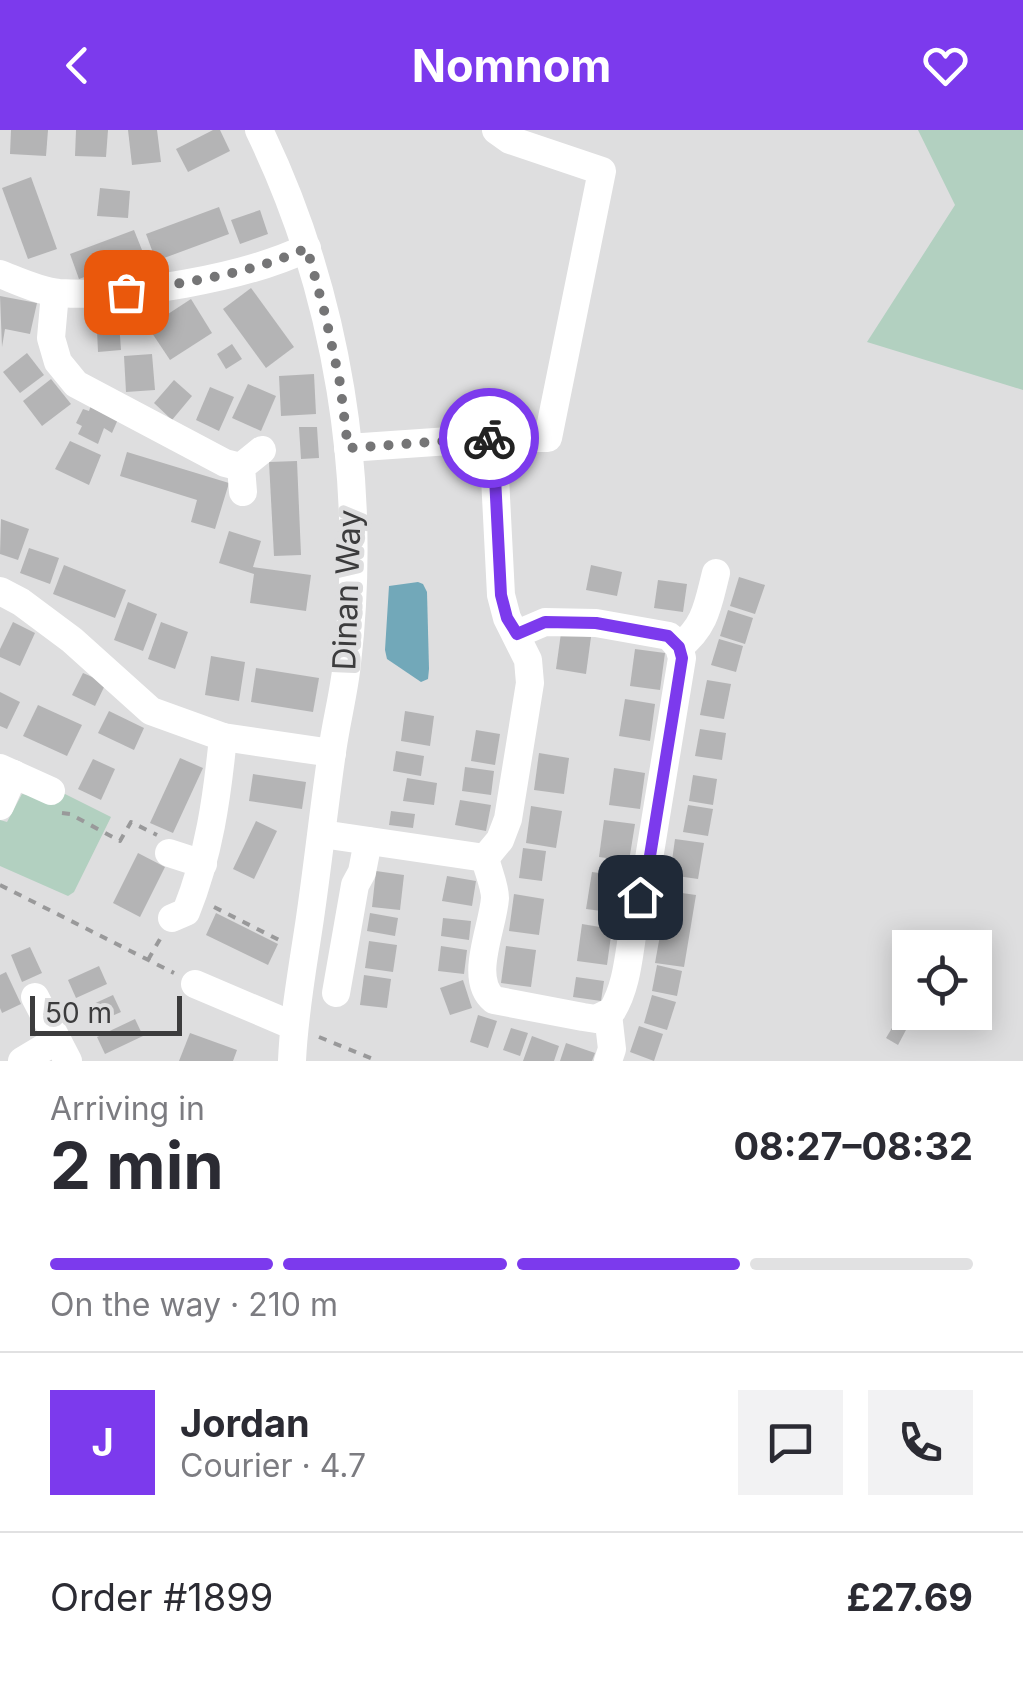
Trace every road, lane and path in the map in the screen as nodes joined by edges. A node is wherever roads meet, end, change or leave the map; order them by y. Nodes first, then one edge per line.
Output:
1 (259, 130) edge
2 (496, 130) edge
3 (307, 248) junction
4 (0, 274) edge
5 (55, 292) junction
6 (493, 438) junction
7 (348, 448) junction
8 (249, 470) dead end
9 (716, 573) dead end
10 (0, 591) edge
11 (517, 634) junction
12 (679, 647) junction
13 (223, 737) junction
14 (332, 752) junction
15 (7, 771) edge
16 (54, 802) joint
17 (0, 806) edge
18 (322, 834) junction
19 (368, 840) junction
20 (169, 853) joint
21 (485, 858) junction
22 (203, 864) junction
23 (0, 886) edge
24 (193, 896) junction
25 (172, 918) dead end
26 (286, 943) dead end
27 (195, 984) joint
28 (336, 993) dead end
29 (35, 997) dead end
30 (608, 1014) junction
31 (303, 1033) junction
32 (62, 1050) edge
33 (22, 1061) edge
34 (292, 1061) edge
35 (378, 1061) edge
36 (608, 1061) edge

1 - 3 street, Dinan Way
2 - 6 street
3 - 5 street
3 - 7 street, Dinan Way
4 - 5 street
5 - 8 street
6 - 7 street
6 - 11 street
7 - 14 street, Dinan Way
9 - 12 street
10 - 13 street
11 - 12 street
11 - 21 street
12 - 30 street
13 - 14 street
13 - 22 street
14 - 18 street, Dinan Way
15 - 16 street
15 - 17 street
16 - 20 path
18 - 19 street
18 - 31 street, Dinan Way
19 - 21 street
19 - 28 street
20 - 22 street
21 - 30 street
22 - 24 street
23 - 27 path
24 - 25 street
24 - 26 path
27 - 31 street
29 - 32 street
30 - 36 street
31 - 34 street, Dinan Way
31 - 35 path
32 - 33 street

